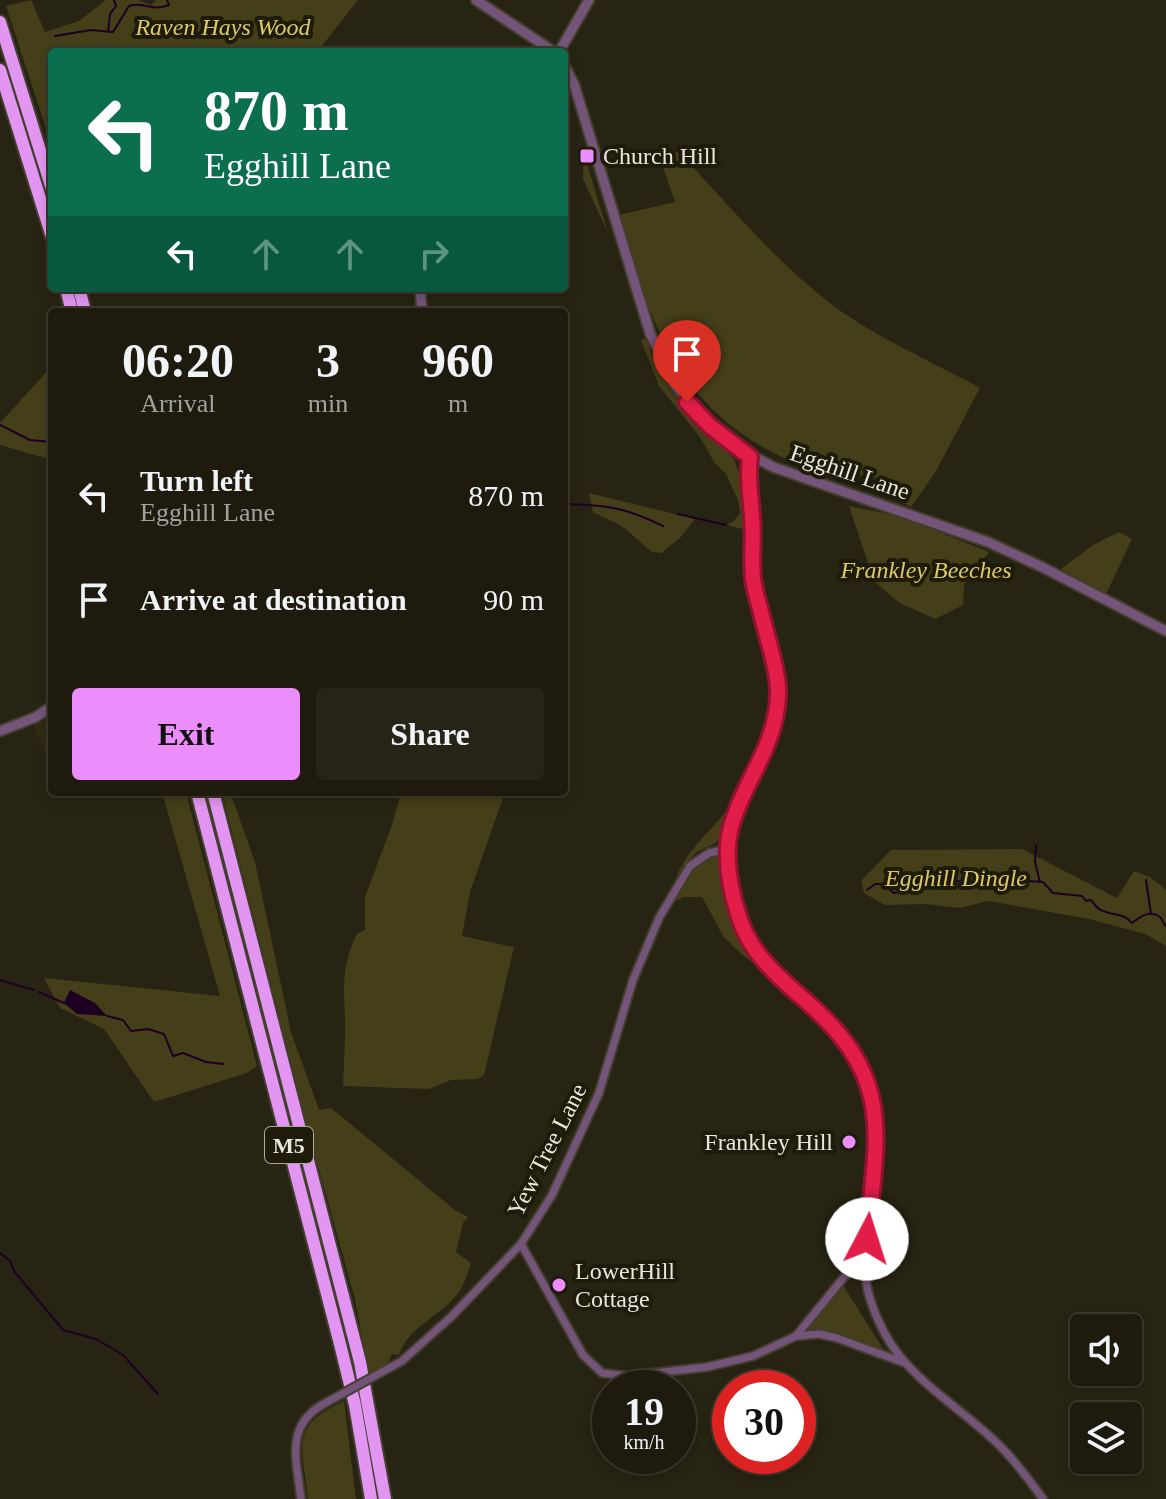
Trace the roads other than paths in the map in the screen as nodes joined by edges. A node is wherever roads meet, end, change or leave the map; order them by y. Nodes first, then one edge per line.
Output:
1 (476, 0) edge
2 (589, 0) edge
3 (0, 22) edge
4 (550, 48) edge
5 (559, 48) edge
6 (0, 70) edge
7 (568, 73) edge
8 (48, 176) edge
9 (48, 224) edge
10 (750, 457) junction
11 (1166, 631) edge
12 (48, 709) edge
13 (0, 731) edge
14 (198, 796) edge
15 (214, 796) edge
16 (728, 849) junction
17 (521, 1244) junction
18 (865, 1270) junction
19 (796, 1336) junction
20 (904, 1362) junction
21 (301, 1499) edge
22 (371, 1499) edge
23 (385, 1499) edge
24 (1043, 1499) edge

1 - 4 street
2 - 5 street
3 - 8 highway
6 - 9 highway
7 - 10 street, Egghill Lane
10 - 11 street, Egghill Lane
10 - 16 street
12 - 13 street
14 - 22 highway, M5
15 - 23 highway, M5
16 - 17 street, Yew Tree Lane
16 - 18 street
17 - 19 street
17 - 21 street, Yew Tree Lane, bridge
18 - 19 street
18 - 20 street
19 - 20 street
20 - 24 street

